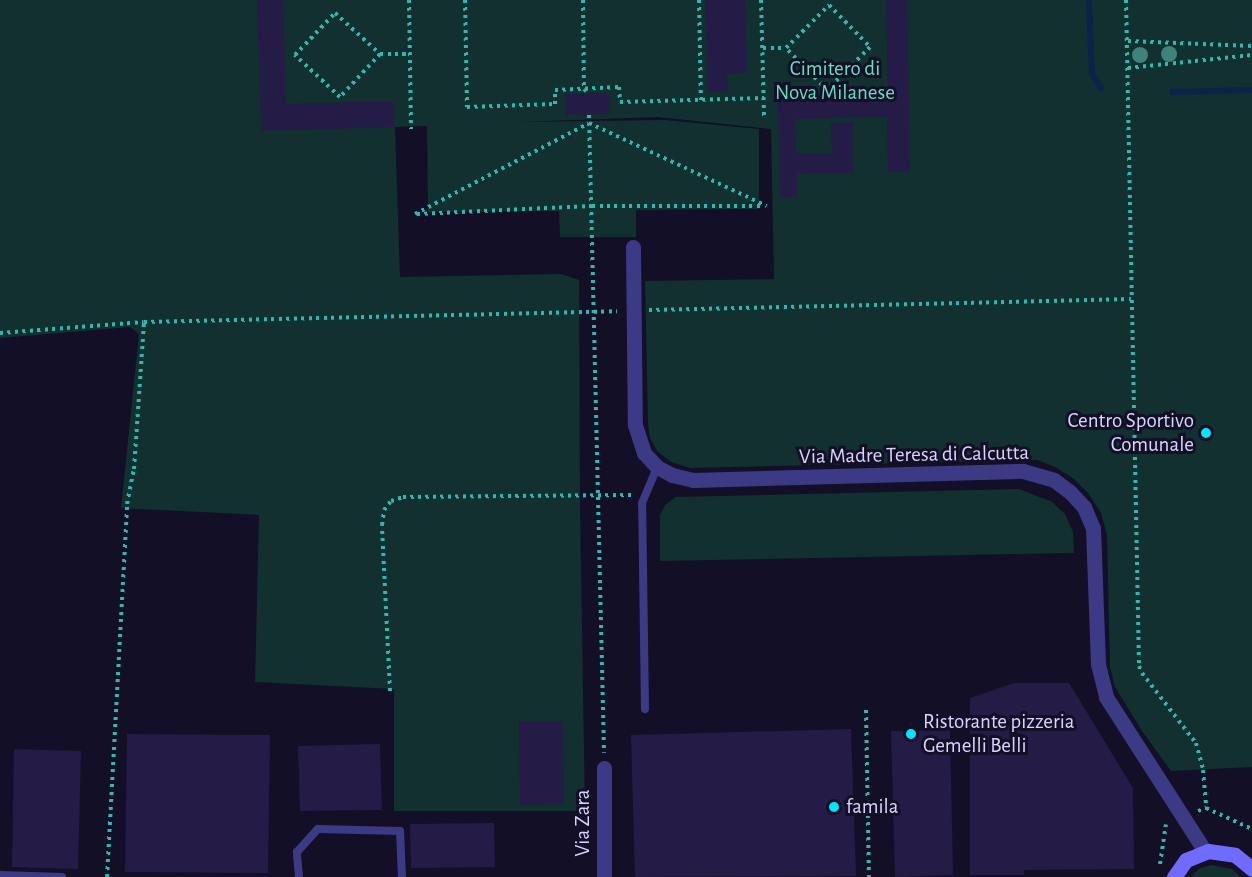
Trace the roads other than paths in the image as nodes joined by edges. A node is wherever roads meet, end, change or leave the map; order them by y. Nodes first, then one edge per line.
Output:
1 (633, 247) dead end
2 (657, 467) junction
3 (645, 709) dead end
4 (604, 768) road end
5 (1205, 851) junction
6 (1252, 869) edge
7 (0, 875) edge
8 (62, 877) edge
9 (299, 877) edge
10 (402, 877) edge
11 (604, 877) edge
12 (1174, 877) edge

1 - 2 street
2 - 3 lane
2 - 5 street, Via Madre Teresa di Calcutta
4 - 11 street, Via Zara
5 - 6 main road
5 - 12 main road
7 - 8 lane
9 - 10 lane

